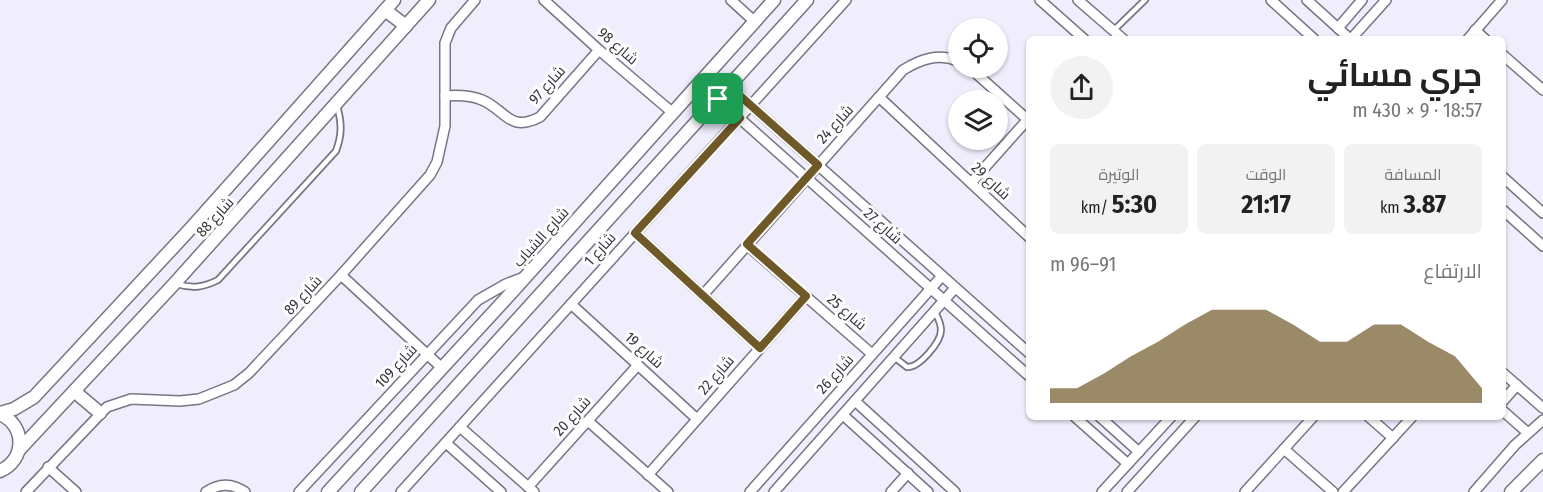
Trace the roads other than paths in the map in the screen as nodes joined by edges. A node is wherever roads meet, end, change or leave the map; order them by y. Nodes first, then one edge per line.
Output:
1 (394, 0) edge
2 (429, 0) edge
3 (475, 0) edge
4 (544, 0) edge
5 (774, 0) edge
6 (807, 0) edge
7 (846, 0) edge
8 (1040, 0) edge
9 (1078, 0) edge
10 (1145, 0) edge
11 (1271, 0) edge
12 (1307, 0) edge
13 (1362, 0) edge
14 (1386, 0) edge
15 (1502, 0) edge
16 (735, 2) edge
17 (385, 10) junction
18 (755, 22) junction
19 (406, 26) junction
20 (1338, 28) junction
21 (1476, 30) junction
22 (1113, 31) junction
23 (1081, 36) edge
24 (1119, 36) edge
25 (1311, 36) edge
26 (1347, 36) edge
27 (1354, 36) edge
28 (1471, 36) edge
29 (1482, 36) edge
30 (599, 50) junction
31 (948, 57) edge
32 (1506, 58) edge
33 (981, 78) edge
34 (729, 86) junction
35 (1543, 90) edge
36 (445, 96) junction
37 (879, 97) junction
38 (718, 99) junction
39 (337, 104) junction
40 (751, 105) junction
41 (673, 113) junction
42 (1026, 117) edge
43 (740, 118) junction
44 (1026, 121) edge
45 (818, 165) junction
46 (807, 178) junction
47 (1506, 180) edge
48 (971, 183) junction
49 (1506, 213) edge
50 (1543, 213) edge
51 (635, 233) junction
52 (1026, 234) edge
53 (747, 244) junction
54 (1543, 246) edge
55 (341, 275) junction
56 (526, 276) junction
57 (942, 276) junction
58 (175, 283) junction
59 (930, 288) junction
60 (955, 288) junction
61 (703, 295) junction
62 (806, 296) junction
63 (944, 300) junction
64 (571, 304) junction
65 (935, 311) junction
66 (470, 339) junction
67 (760, 348) junction
68 (1026, 351) edge
69 (487, 353) junction
70 (428, 354) junction
71 (872, 354) junction
72 (894, 357) junction
73 (638, 365) junction
74 (442, 368) junction
75 (1026, 373) edge
76 (1506, 376) edge
77 (1517, 385) junction
78 (74, 391) junction
79 (1506, 398) edge
80 (855, 401) junction
81 (1543, 408) edge
82 (0, 413) edge
83 (100, 413) junction
84 (1506, 414) edge
85 (843, 415) junction
86 (698, 419) junction
87 (1078, 420) edge
88 (1103, 420) edge
89 (1168, 420) edge
90 (1191, 420) edge
91 (1310, 420) edge
92 (1372, 420) edge
93 (1409, 420) edge
94 (1543, 420) edge
95 (588, 421) junction
96 (460, 427) junction
97 (1528, 433) junction
98 (1393, 438) junction
99 (446, 443) junction
100 (1284, 449) junction
101 (19, 450) junction
102 (1139, 452) junction
103 (1128, 464) junction
104 (1540, 464) edge
105 (48, 467) junction
106 (0, 471) edge
107 (908, 473) junction
108 (648, 475) junction
109 (531, 489) edge
110 (26, 492) edge
111 (76, 492) edge
112 (206, 492) edge
113 (245, 492) edge
114 (299, 492) edge
115 (328, 492) edge
116 (361, 492) edge
117 (401, 492) edge
118 (501, 492) edge
119 (668, 492) edge
120 (750, 492) edge
121 (774, 492) edge
122 (891, 492) edge
123 (928, 492) edge
124 (956, 492) edge
125 (1102, 492) edge
126 (1126, 492) edge
127 (1245, 492) edge
128 (1333, 492) edge
129 (1344, 492) edge
130 (1474, 492) edge
131 (1511, 492) edge

1 - 17 street, شارع 88
2 - 19 street, شارع 88
3 - 36 street, شارع 89
4 - 30 street, شارع 98
5 - 18 street, شارع الشباب
6 - 34 street
7 - 40 street, شارع 1
8 - 23 street
9 - 22 street
10 - 22 lane
11 - 25 street
12 - 20 street
13 - 20 street
14 - 27 street
15 - 21 street
16 - 18 street
17 - 19 street
17 - 82 street, شارع 88
18 - 41 street, شارع الشباب
19 - 39 street, شارع 88
20 - 26 street
21 - 28 street
21 - 29 street
22 - 24 street
30 - 36 street, شارع 97
30 - 41 street, شارع 98
31 - 37 street, شارع 24
32 - 35 street
33 - 42 street
34 - 38 street
34 - 40 street, شارع 27
36 - 55 street, شارع 89
37 - 45 street, شارع 24
37 - 48 street, شارع 29
38 - 43 street, شارع 27
38 - 69 street
39 - 58 street, شارع 88
39 - 58 lane
40 - 43 street, شارع 1
40 - 45 street, شارع 27
41 - 56 street, شارع الشباب
43 - 46 street, شارع 27
43 - 51 street, شارع 1
44 - 48 street
45 - 46 street, شارع 24
45 - 57 street, شارع 27
46 - 53 street, شارع 24
46 - 59 street, شارع 27
47 - 50 street
48 - 52 street, شارع 29
49 - 54 street
51 - 61 street
51 - 64 street, شارع 1
53 - 61 street, شارع 24
53 - 62 street, شارع 25
55 - 70 street
55 - 83 street, شارع 89
56 - 66 street, شارع الشباب
56 - 70 street, شارع 109
57 - 59 street, شارع 26
57 - 60 street, شارع 27
58 - 78 street, شارع 88
59 - 63 street, شارع 27
59 - 71 street, شارع 26
60 - 63 street
60 - 68 street, شارع 27
61 - 67 street
62 - 67 street, شارع 22
62 - 71 street, شارع 25
63 - 65 street
63 - 75 street, شارع 27
64 - 73 street, شارع 19
64 - 96 street, شارع 1
65 - 72 street
65 - 72 lane
66 - 69 street
66 - 74 street, شارع الشباب
67 - 86 street, شارع 22
69 - 116 street
70 - 74 street
70 - 114 street, شارع 109
71 - 120 street, شارع 26
72 - 80 street
73 - 86 street, شارع 19
73 - 95 street, شارع 20
74 - 115 street, شارع الشباب
76 - 77 street
77 - 79 street
77 - 81 street
78 - 83 street
78 - 101 street, شارع 88
80 - 85 street
80 - 124 street
82 - 101 street
83 - 105 street, شارع 89
84 - 97 street
85 - 107 street
85 - 121 street
86 - 108 street, شارع 22
87 - 103 street
88 - 102 street
89 - 102 street
90 - 126 street
91 - 100 street
92 - 98 street
93 - 98 street
94 - 97 street
95 - 108 street
95 - 109 street, شارع 20
96 - 99 street, شارع 1
96 - 109 street
97 - 130 street
98 - 129 street
99 - 117 street, شارع 1
99 - 118 street
100 - 127 street
100 - 128 street
101 - 106 street, شارع 88
102 - 103 street
103 - 125 street
104 - 131 street
105 - 110 street, شارع 89
105 - 111 street
107 - 122 street
107 - 123 street
108 - 119 street
112 - 113 street

